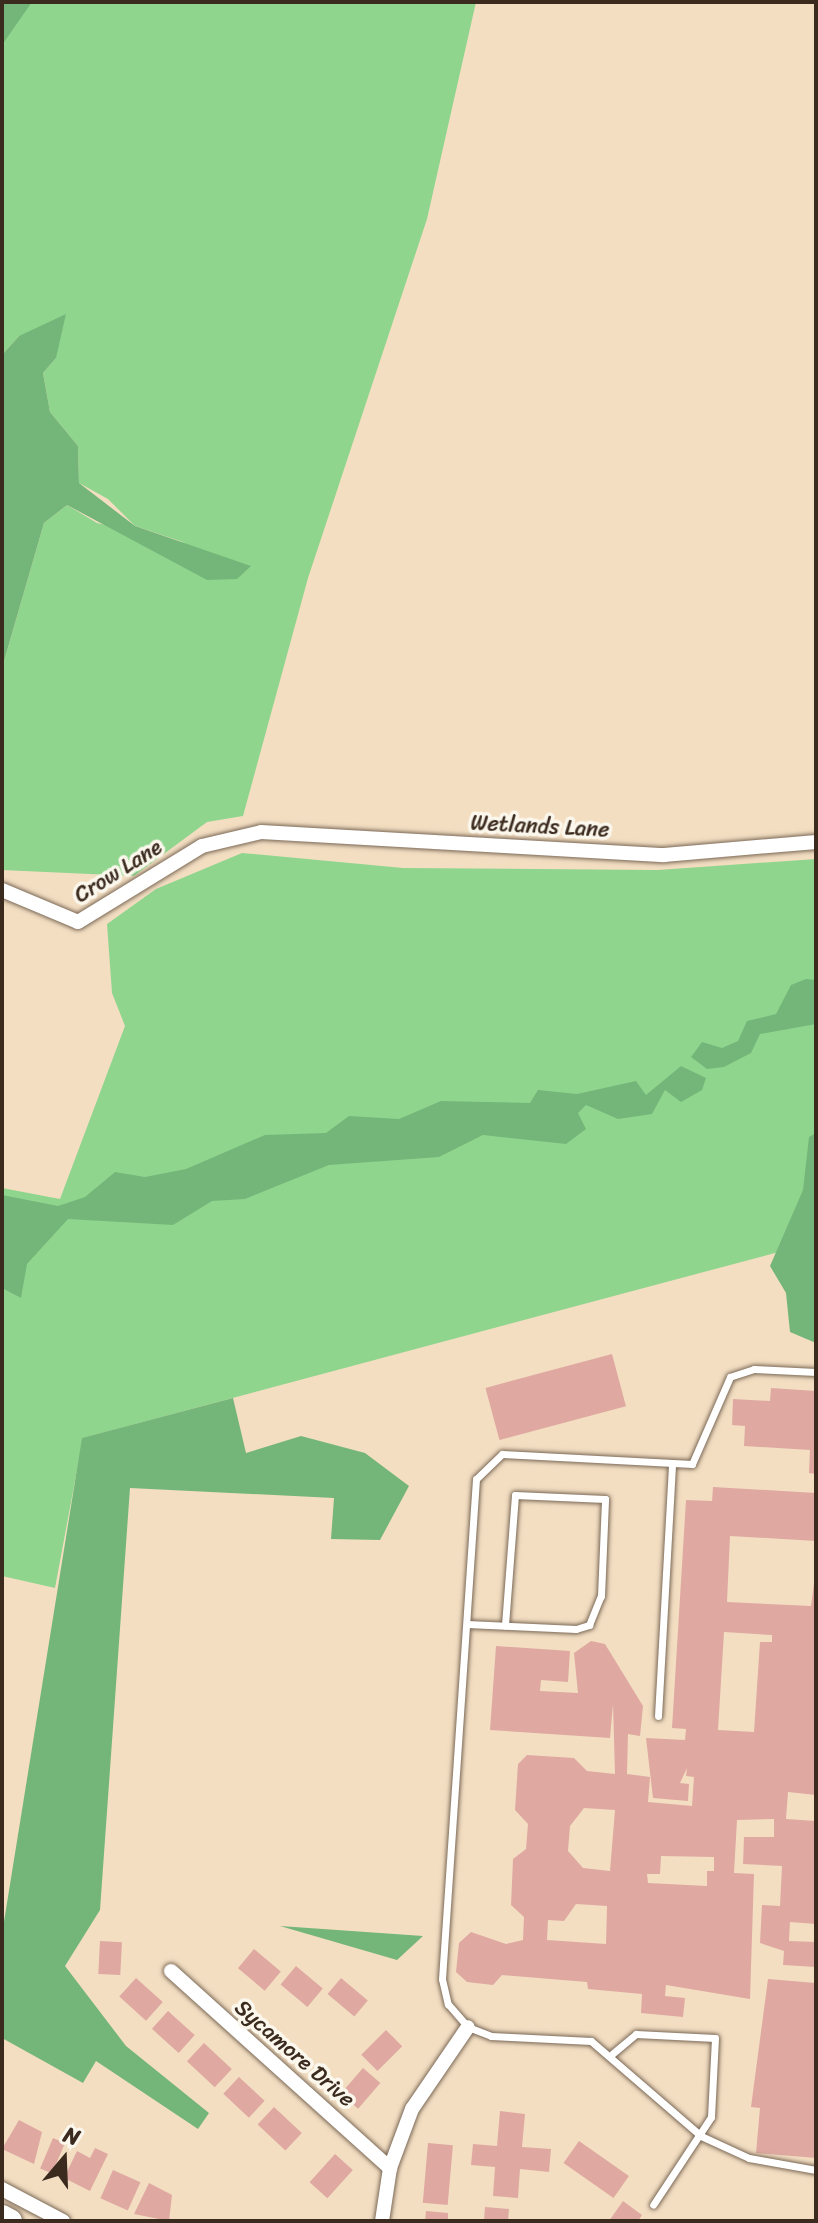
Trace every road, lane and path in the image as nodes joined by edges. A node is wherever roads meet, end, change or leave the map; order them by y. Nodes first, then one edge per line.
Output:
1 (261, 832) joint
2 (816, 842) edge
3 (2, 890) edge
4 (816, 1372) edge
5 (672, 1464) junction
6 (467, 1624) junction
7 (505, 1626) junction
8 (658, 1716) dead end
9 (171, 1971) dead end
10 (468, 2027) junction
11 (612, 2054) junction
12 (701, 2136) junction
13 (390, 2168) junction
14 (816, 2170) edge
15 (2, 2189) edge
16 (653, 2205) dead end
17 (2, 2217) edge
18 (10, 2221) edge
19 (63, 2221) edge
20 (382, 2221) edge

1 - 2 street, Wetlands Lane
1 - 3 street, Crow Lane
4 - 5 lane
5 - 6 lane
5 - 8 lane
6 - 7 lane
6 - 10 lane
7 - 7 lane
9 - 13 street, Sycamore Drive
10 - 11 lane
10 - 13 street
11 - 12 lane
11 - 12 lane
12 - 14 lane
12 - 16 lane
13 - 20 street
15 - 19 street
17 - 18 main road

